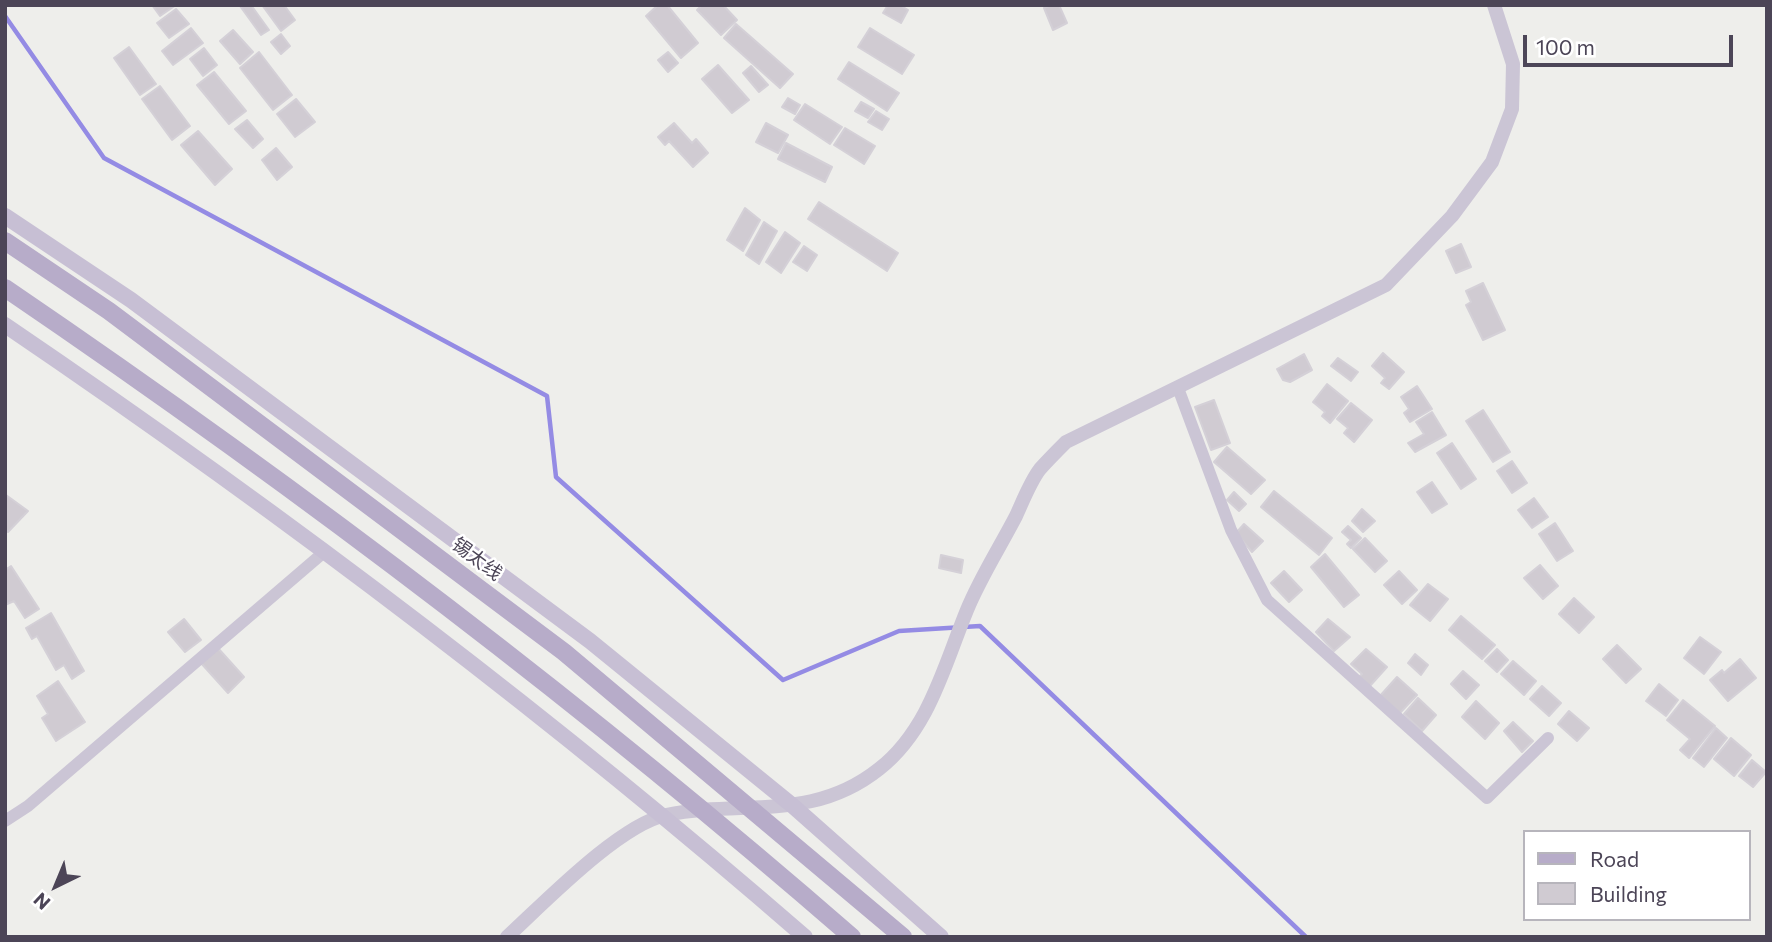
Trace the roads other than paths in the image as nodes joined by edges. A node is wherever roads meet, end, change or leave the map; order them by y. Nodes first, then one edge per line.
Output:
1 (1494, 5) edge
2 (5, 216) edge
3 (5, 241) edge
4 (5, 288) edge
5 (5, 325) edge
6 (1178, 388) junction
7 (323, 553) junction
8 (1548, 738) dead end
9 (750, 807) junction
10 (793, 807) junction
11 (704, 811) junction
12 (663, 815) junction
13 (5, 821) edge
14 (508, 937) edge
15 (806, 937) edge
16 (852, 937) edge
17 (903, 937) edge
18 (941, 937) edge

1 - 6 street
2 - 10 main road
3 - 9 main road, 锡太线
4 - 11 main road
5 - 7 main road
6 - 8 street
6 - 10 street
7 - 12 main road
7 - 13 street
9 - 10 street
9 - 11 street
9 - 17 main road, 锡太线
10 - 18 main road
11 - 12 street
11 - 16 main road
12 - 14 street
12 - 15 main road

